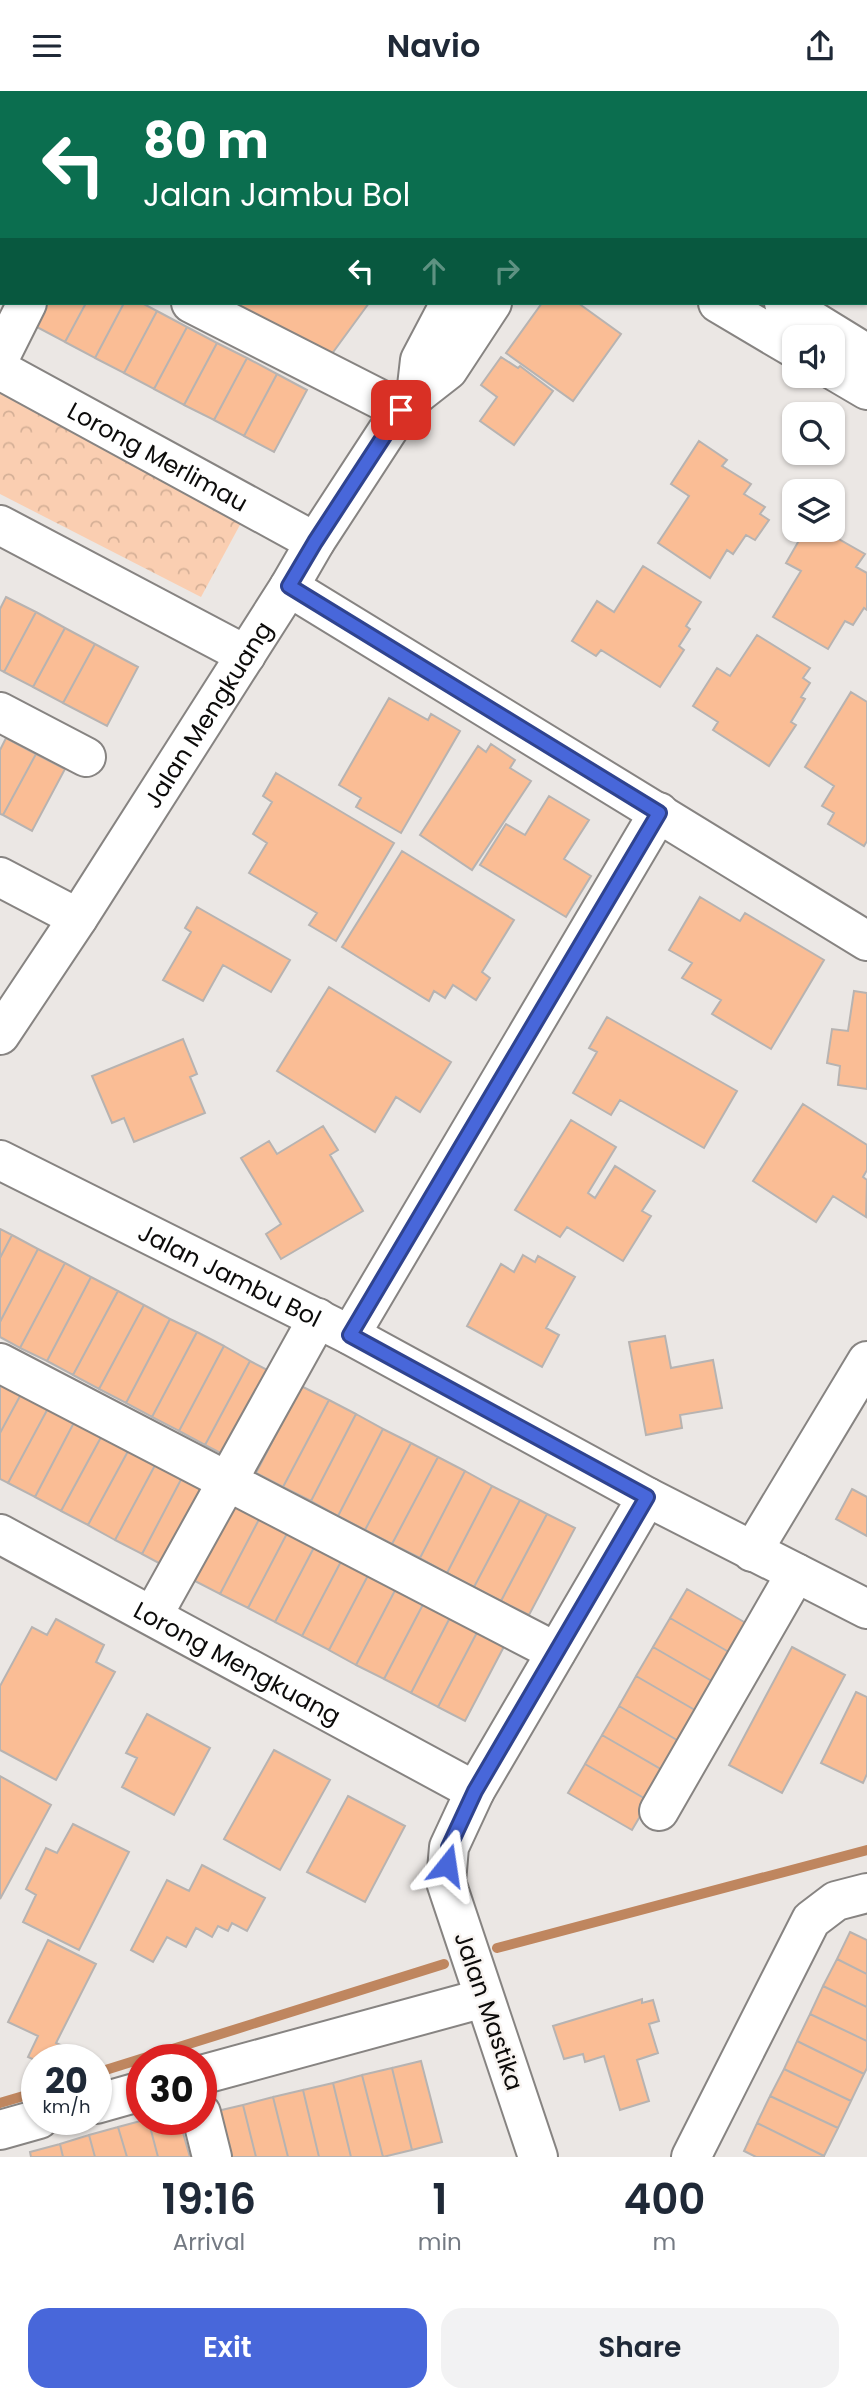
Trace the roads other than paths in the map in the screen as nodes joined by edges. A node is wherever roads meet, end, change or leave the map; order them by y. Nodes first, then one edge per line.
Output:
1 (26, 305) edge
2 (195, 305) edge
3 (449, 305) edge
4 (491, 305) edge
5 (721, 305) edge
6 (787, 305) edge
7 (782, 341) edge
8 (867, 354) edge
9 (0, 358) edge
10 (0, 370) edge
11 (845, 377) edge
12 (867, 390) edge
13 (409, 403) junction
14 (0, 525) edge
15 (315, 542) junction
16 (289, 586) junction
17 (246, 655) junction
18 (0, 712) edge
19 (86, 757) dead end
20 (659, 813) junction
21 (0, 877) edge
22 (78, 918) junction
23 (867, 941) edge
24 (0, 1035) edge
25 (0, 1160) edge
26 (334, 1327) junction
27 (867, 1361) edge
28 (0, 1363) edge
29 (227, 1481) junction
30 (647, 1497) junction
31 (0, 1534) edge
32 (752, 1552) junction
33 (796, 1573) junction
34 (867, 1609) edge
35 (153, 1615) junction
36 (556, 1652) junction
37 (475, 1791) junction
38 (659, 1811) dead end
39 (867, 1893) edge
40 (484, 1998) junction
41 (217, 2071) edge
42 (21, 2124) edge
43 (0, 2130) edge
44 (206, 2135) edge
45 (212, 2157) edge
46 (538, 2157) edge
47 (691, 2157) edge

1 - 9 street
2 - 13 street
3 - 13 street, Jalan Mengkuang
4 - 13 street, Jalan Mengkuang
5 - 7 street
6 - 8 street
10 - 15 street, Lorong Merlimau
11 - 12 street
13 - 15 street, Jalan Mengkuang
14 - 17 street
15 - 16 street, Jalan Mengkuang
16 - 17 street, Jalan Mengkuang
16 - 20 street
17 - 22 street, Jalan Mengkuang
18 - 19 street
20 - 23 street
20 - 26 street
21 - 22 street
22 - 24 street, Jalan Mengkuang
25 - 26 street, Jalan Jambu Bol
26 - 29 street
26 - 30 street, Jalan Jambu Bol
27 - 32 street
28 - 29 street
29 - 35 street
29 - 36 street
30 - 32 street, Jalan Jambu Bol
30 - 36 street, Jalan Mastika
31 - 35 street, Lorong Mengkuang
32 - 33 street, Jalan Jambu Bol
33 - 34 street, Jalan Jambu Bol
33 - 38 street
35 - 37 street, Lorong Mengkuang
36 - 37 street, Jalan Mastika
37 - 40 street, Jalan Mastika
39 - 47 street
40 - 41 street
40 - 46 street, Jalan Mastika
42 - 43 street
44 - 45 street

